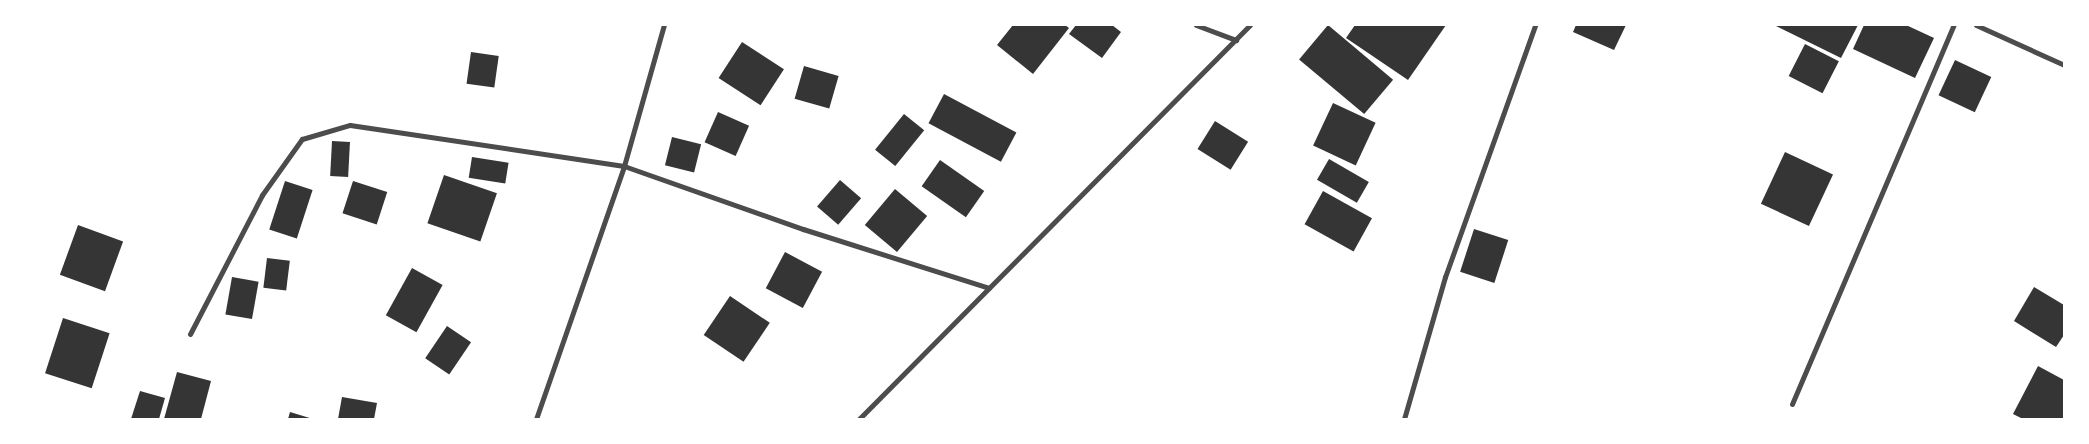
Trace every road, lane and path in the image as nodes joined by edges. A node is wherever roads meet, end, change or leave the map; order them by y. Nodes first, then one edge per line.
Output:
1 (664, 25) edge
2 (1196, 25) edge
3 (1250, 25) edge
4 (1535, 25) edge
5 (1954, 25) edge
6 (1976, 25) edge
7 (1236, 40) junction
8 (2064, 65) edge
9 (624, 166) junction
10 (989, 288) junction
11 (190, 334) dead end
12 (1792, 404) dead end
13 (536, 419) edge
14 (859, 419) edge
15 (1404, 419) edge

1 - 9 street
2 - 7 street
3 - 7 street
4 - 15 street
5 - 12 street
6 - 8 street
7 - 10 street
9 - 10 street
9 - 11 street
9 - 13 street
10 - 14 street

